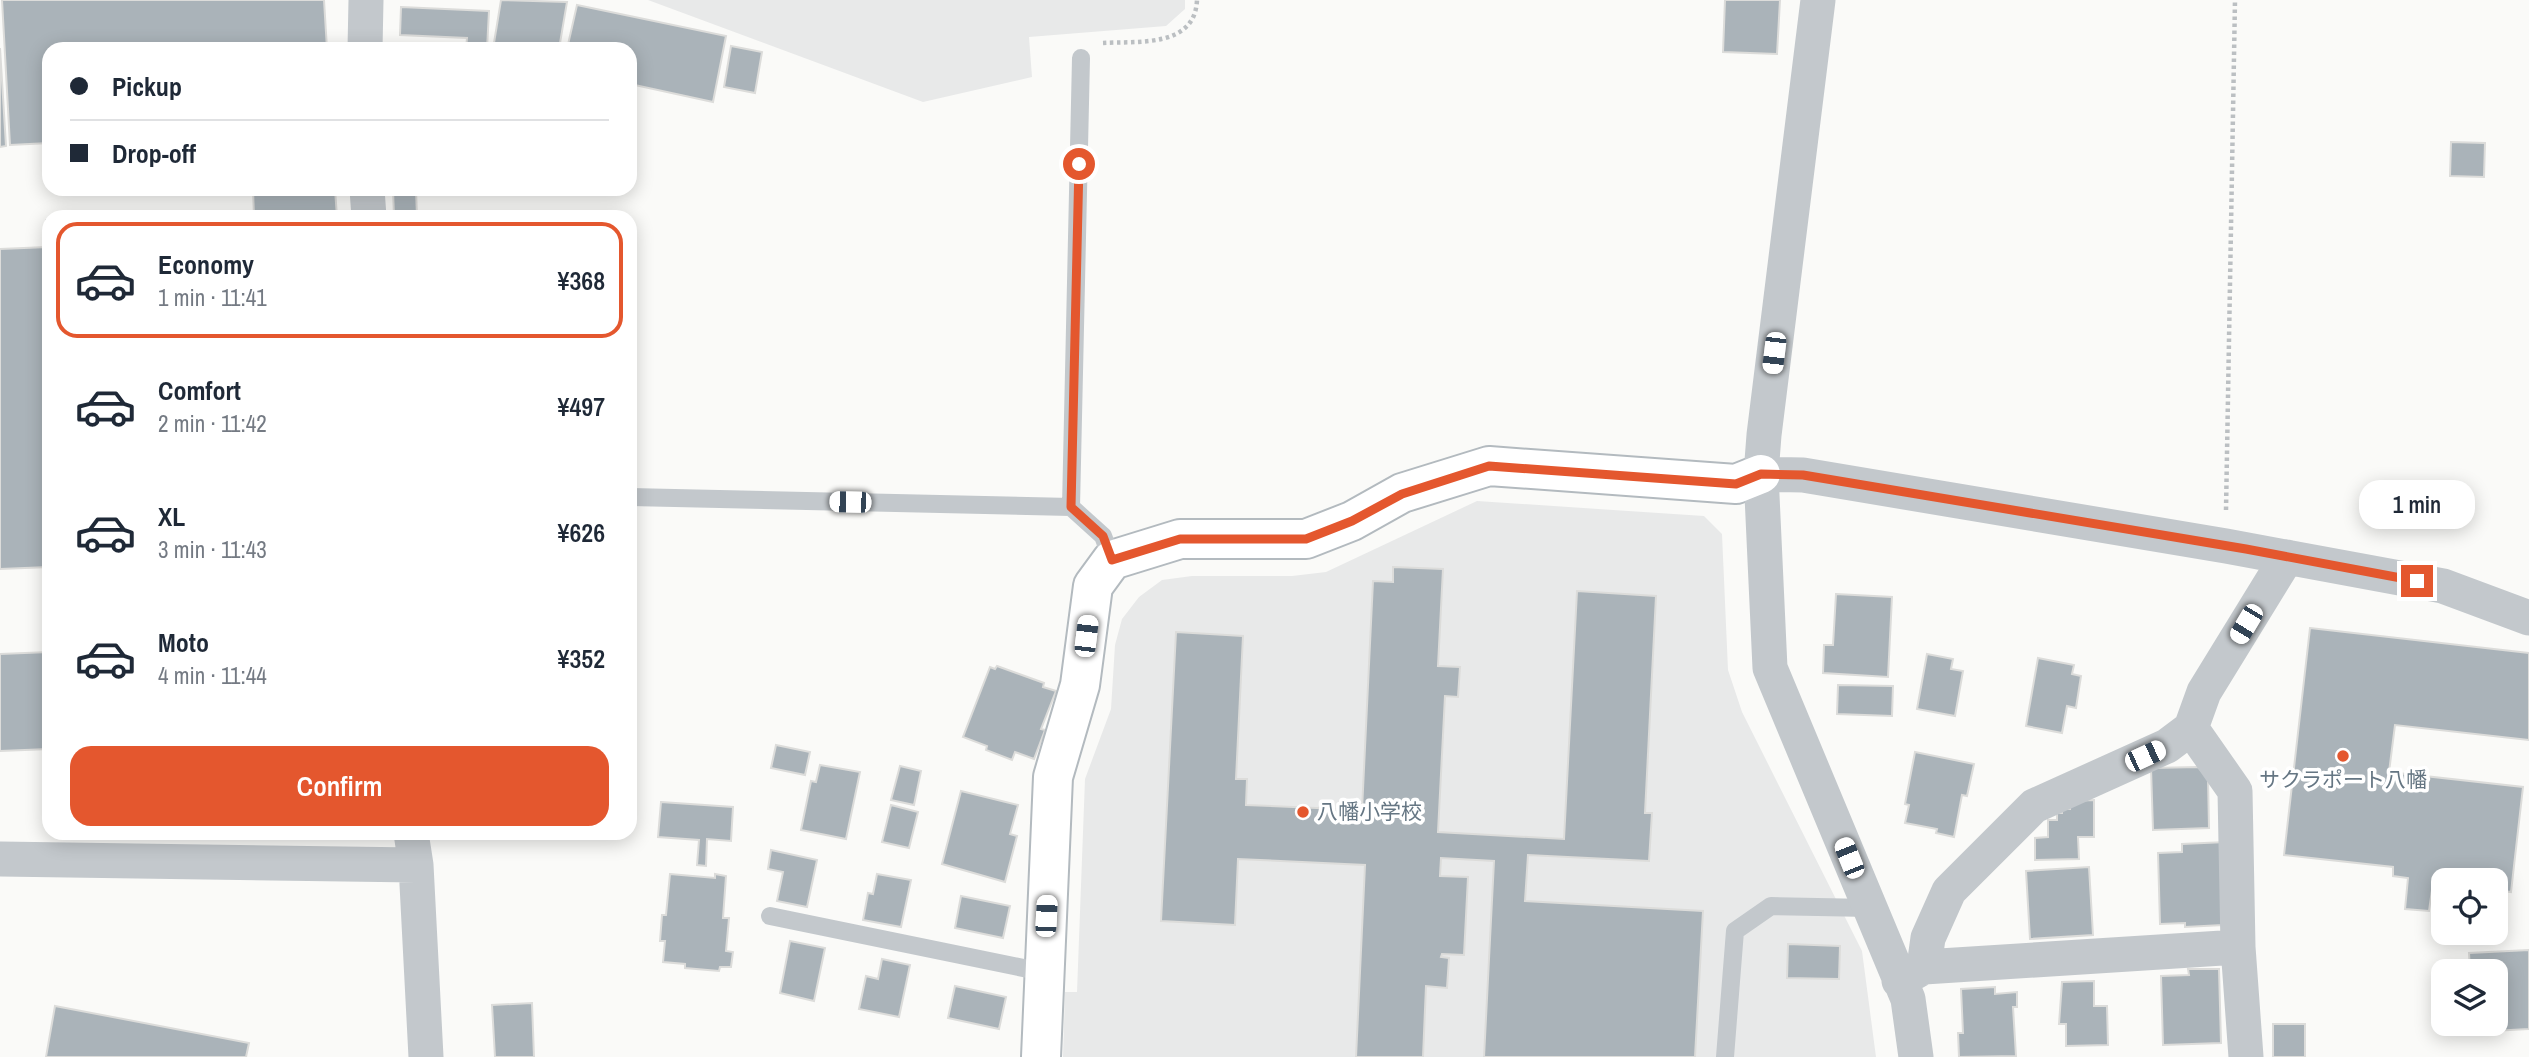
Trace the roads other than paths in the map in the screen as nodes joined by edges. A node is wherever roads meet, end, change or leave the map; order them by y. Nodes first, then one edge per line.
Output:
1 (366, 0) edge
2 (1818, 0) edge
3 (365, 42) edge
4 (1081, 58) road end
5 (1761, 474) junction
6 (637, 497) edge
7 (1071, 507) junction
8 (2287, 556) junction
9 (1112, 560) junction
10 (2529, 618) edge
11 (2191, 728) junction
12 (413, 849) edge
13 (0, 859) edge
14 (1870, 908) junction
15 (770, 916) dead end
16 (2238, 947) junction
17 (1043, 972) junction
18 (1912, 974) junction
19 (426, 1057) edge
20 (1041, 1057) edge
21 (1725, 1057) edge
22 (1916, 1057) edge
23 (2246, 1057) edge

1 - 3 street
2 - 5 street
4 - 7 lane
5 - 8 street
5 - 9 street
5 - 14 street
6 - 7 lane
7 - 9 lane
8 - 10 street
8 - 11 street
9 - 17 street
11 - 16 street
11 - 18 street
12 - 13 street
12 - 19 street
14 - 18 street
14 - 21 lane
15 - 17 lane
16 - 18 street
16 - 23 street
17 - 20 street
18 - 22 street

